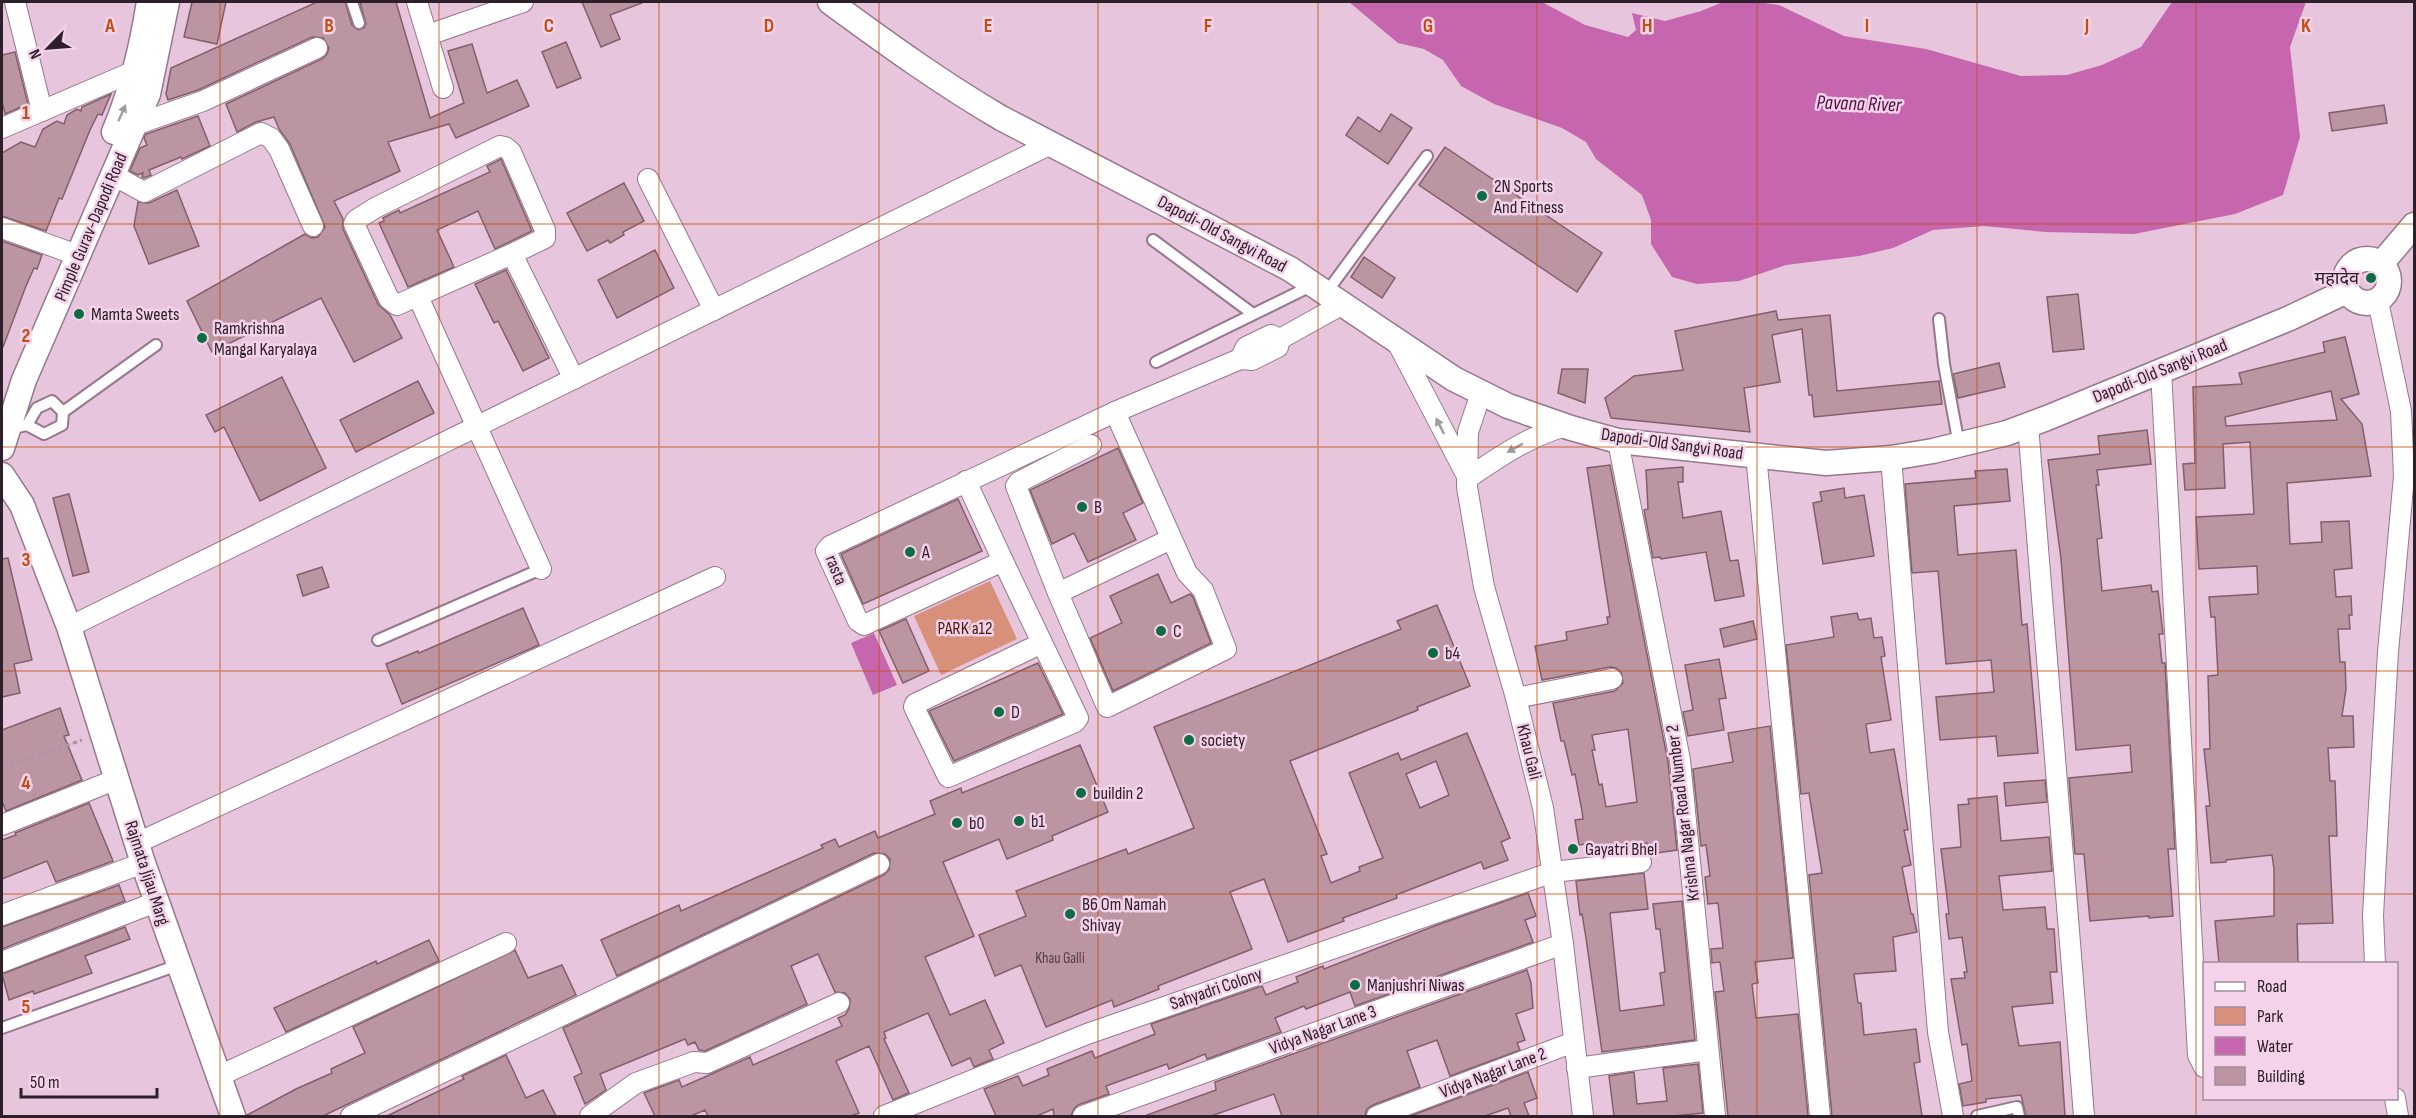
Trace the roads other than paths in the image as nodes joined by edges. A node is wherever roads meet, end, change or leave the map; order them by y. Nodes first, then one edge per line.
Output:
1 (15, 2) edge
2 (150, 2) edge
3 (167, 2) edge
4 (352, 2) edge
5 (417, 2) edge
6 (523, 2) edge
7 (830, 2) edge
8 (359, 23) dead end
9 (428, 35) junction
10 (316, 48) dead end
11 (145, 66) junction
12 (443, 88) dead end
13 (42, 111) junction
14 (135, 124) junction
15 (2, 128) edge
16 (1051, 144) junction
17 (1426, 156) dead end
18 (113, 175) junction
19 (648, 179) dead end
20 (2415, 225) edge
21 (313, 226) dead end
22 (2, 228) edge
23 (1153, 240) dead end
24 (66, 251) junction
25 (512, 254) junction
26 (2381, 264) junction
27 (2347, 291) junction
28 (1327, 294) junction
29 (420, 301) dead end
30 (2378, 301) junction
31 (714, 310) junction
32 (1253, 314) junction
33 (1940, 319) dead end
34 (1396, 340) junction
35 (156, 345) dead end
36 (1156, 362) dead end
37 (2161, 371) junction
38 (574, 379) junction
39 (1481, 393) junction
40 (2, 399) edge
41 (63, 412) junction
42 (1115, 412) junction
43 (2028, 425) junction
44 (478, 426) junction
45 (1566, 426) junction
46 (12, 434) edge
47 (1618, 441) junction
48 (1091, 445) dead end
49 (1959, 445) junction
50 (1756, 455) junction
51 (1891, 458) junction
52 (2, 475) edge
53 (1467, 478) junction
54 (966, 481) junction
55 (1171, 540) junction
56 (1003, 561) junction
57 (541, 569) joint
58 (716, 577) dead end
59 (1058, 593) junction
60 (69, 627) junction
61 (378, 640) dead end
62 (1042, 643) junction
63 (1612, 679) dead end
64 (1516, 698) junction
65 (117, 779) junction
66 (2, 825) edge
67 (140, 853) junction
68 (1641, 862) dead end
69 (879, 864) dead end
70 (1553, 872) junction
71 (156, 902) junction
72 (2, 915) edge
73 (506, 943) dead end
74 (1563, 944) junction
75 (2, 962) edge
76 (2375, 962) edge
77 (178, 965) junction
78 (838, 1003) dead end
79 (2, 1028) edge
80 (1574, 1042) junction
81 (1708, 1050) junction
82 (2203, 1064) edge
83 (1577, 1068) junction
84 (219, 1076) junction
85 (2395, 1100) edge
86 (233, 1116) edge
87 (351, 1116) edge
88 (590, 1116) edge
89 (884, 1116) edge
90 (1083, 1116) edge
91 (1377, 1116) edge
92 (1583, 1116) edge
93 (1715, 1116) edge
94 (1820, 1116) edge
95 (1953, 1116) edge
96 (1977, 1116) edge
97 (2019, 1116) edge
98 (2085, 1116) edge
99 (2398, 1116) edge

1 - 13 street
2 - 11 street, Pimple Gurav-Dapodi Road
3 - 11 street, Pimple Gurav-Dapodi Road
4 - 8 lane
5 - 9 street
6 - 9 street
7 - 16 street, Dapodi-Old Sangvi Road
9 - 12 street
10 - 14 street
11 - 13 street
11 - 14 street, Pimple Gurav-Dapodi Road
24 -> 11 street, Pimple Gurav-Dapodi Road
13 - 15 street
14 - 18 street, Pimple Gurav-Dapodi Road
16 - 28 street, Dapodi-Old Sangvi Road
16 - 31 street
17 - 28 lane
18 - 21 street
18 - 46 street, Pimple Gurav-Dapodi Road
19 - 31 street
20 - 26 street
22 - 24 street
23 - 32 lane
24 - 40 street, Pimple Gurav-Dapodi Road
25 - 25 street
25 - 38 street
26 - 27 street
26 - 30 street
27 - 30 street
27 - 37 street, Dapodi-Old Sangvi Road
28 - 32 lane
28 - 34 street, Dapodi-Old Sangvi Road
28 - 42 street, rasta
29 - 44 street
30 - 76 street
31 - 38 street
32 - 36 lane
33 - 49 lane
34 - 39 street, Dapodi-Old Sangvi Road
53 -> 34 street
35 - 41 lane
37 - 43 street, Dapodi-Old Sangvi Road
37 - 82 street
38 - 44 street
39 - 45 street, Dapodi-Old Sangvi Road
39 - 53 street, Khau Gali
41 - 46 lane
41 - 46 lane
42 - 54 street, rasta
42 - 55 street
43 - 49 street, Dapodi-Old Sangvi Road
43 - 98 street
44 - 57 street
44 - 60 street
45 - 47 street, Dapodi-Old Sangvi Road
45 -> 53 street
47 - 50 street, Dapodi-Old Sangvi Road
47 - 81 street, Krishna Nagar Road Number 2
48 - 59 street
49 - 51 street, Dapodi-Old Sangvi Road
50 - 51 street, Dapodi-Old Sangvi Road
50 - 94 street
51 - 95 street
52 - 60 street, Rajmata Jijau Marg
53 - 64 street, Khau Gali
54 - 56 street
54 - 56 street, rasta
55 - 59 street
55 - 59 street
56 - 62 street
57 - 61 lane
58 - 67 street
60 - 65 street, Rajmata Jijau Marg
62 - 62 street
63 - 64 street
64 - 70 street, Khau Gali
65 - 66 street
65 - 67 street, Rajmata Jijau Marg
67 - 71 street, Rajmata Jijau Marg
67 - 72 street
68 - 70 street, Sahyadri Colony
69 - 87 street
70 - 74 street, Khau Gali
70 - 89 street, Sahyadri Colony
71 - 75 street
71 - 77 street, Rajmata Jijau Marg
73 - 84 street
74 - 80 street, Khau Gali
74 - 90 street, Vidya Nagar Lane 3
77 - 79 lane
77 - 84 street, Rajmata Jijau Marg
78 - 88 street
80 - 83 street, Khau Gali
80 - 91 street, Vidya Nagar Lane 2
81 - 83 street
81 - 93 street, Krishna Nagar Road Number 2
83 - 92 street, Khau Gali
84 - 86 street, Rajmata Jijau Marg
85 - 99 street
96 - 97 lane

